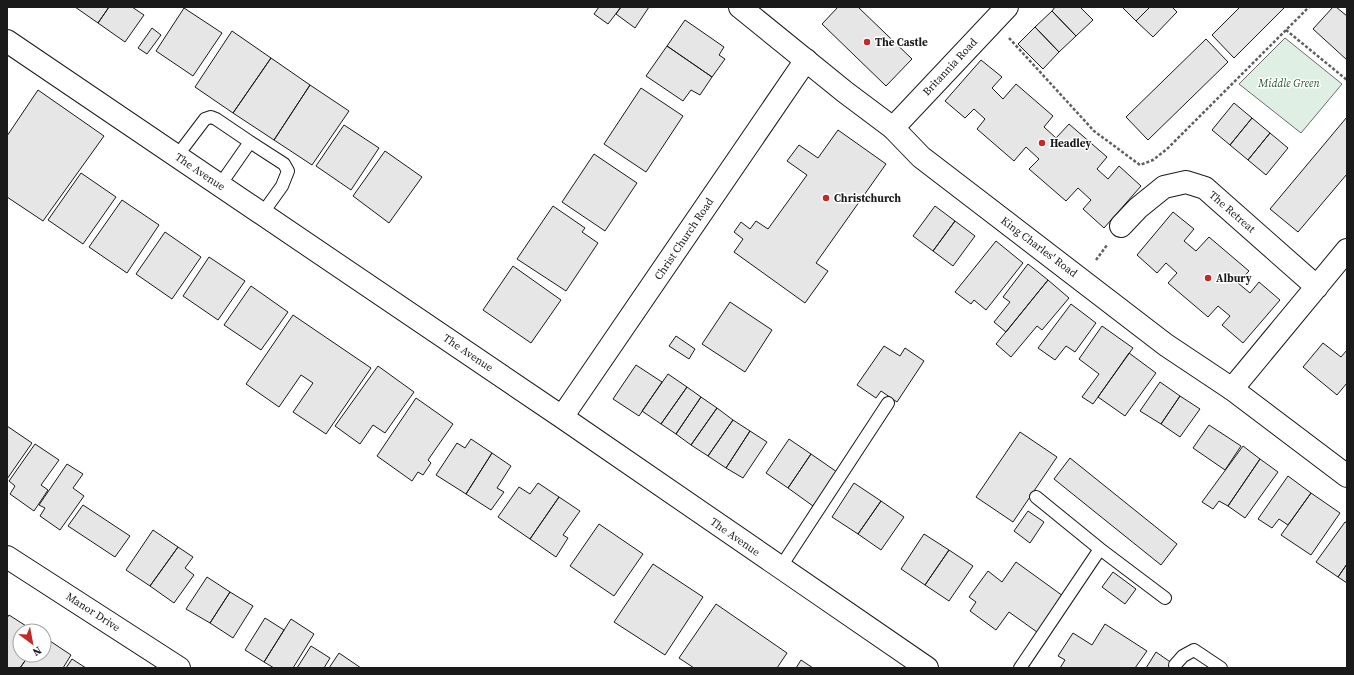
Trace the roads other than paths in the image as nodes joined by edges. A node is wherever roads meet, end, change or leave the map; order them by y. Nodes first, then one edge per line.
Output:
1 (740, 7) edge
2 (1000, 14) edge
3 (7, 41) edge
4 (806, 60) junction
5 (893, 128) junction
6 (250, 142) junction
7 (177, 156) junction
8 (220, 185) junction
9 (262, 214) junction
10 (1121, 226) dead end
11 (1347, 250) edge
12 (1317, 287) junction
13 (1232, 389) junction
14 (888, 403) dead end
15 (562, 417) junction
16 (1347, 476) edge
17 (1036, 497) dead end
18 (1100, 549) junction
19 (7, 557) edge
20 (780, 568) junction
21 (1165, 598) dead end
22 (1175, 665) dead end
23 (179, 668) edge
24 (927, 668) edge
25 (1020, 668) edge
26 (1221, 668) edge

1 - 4 street, King Charles' Road
2 - 5 street, Britannia Road
3 - 7 street, The Avenue
4 - 5 street, King Charles' Road
4 - 15 street, Christ Church Road
5 - 13 street, King Charles' Road
6 - 7 lane
6 - 8 lane
6 - 9 lane
7 - 8 street, The Avenue
8 - 9 street, The Avenue
9 - 15 street, The Avenue
10 - 12 street, The Retreat
11 - 12 street
12 - 13 street
13 - 16 street, King Charles' Road
14 - 20 lane
15 - 20 street, The Avenue
17 - 18 lane
18 - 21 lane
18 - 25 lane
19 - 23 street, Manor Drive
20 - 24 street, The Avenue
22 - 26 lane

